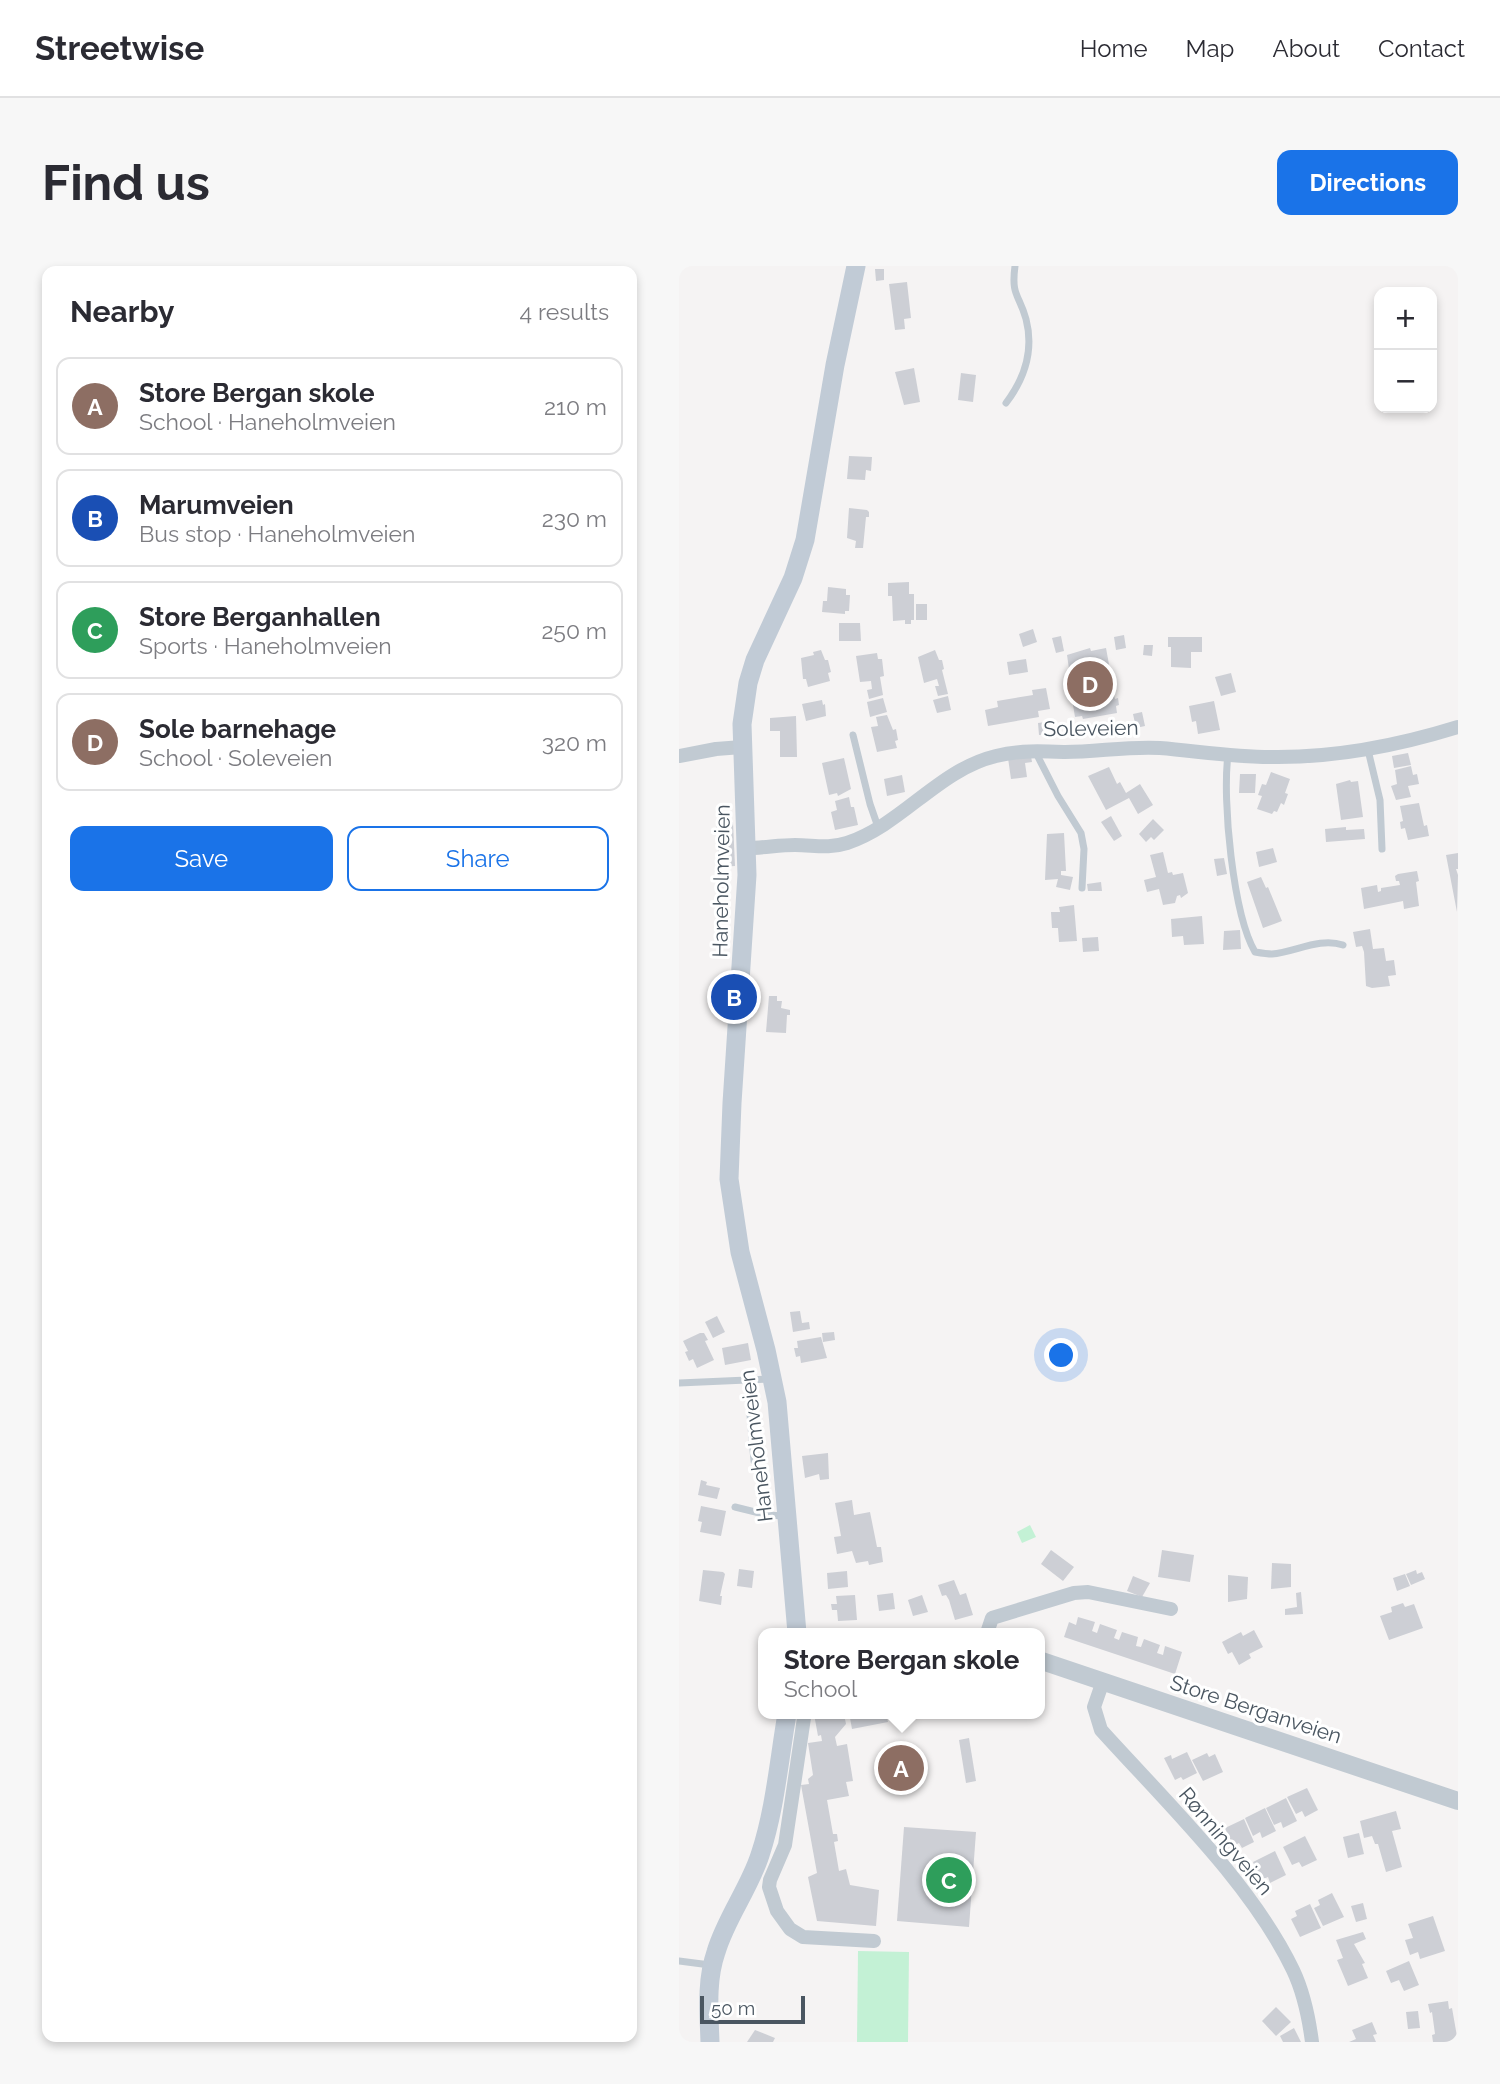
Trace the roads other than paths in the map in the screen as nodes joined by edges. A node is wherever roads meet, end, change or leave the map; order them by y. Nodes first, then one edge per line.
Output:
1 (856, 266) edge
2 (1015, 266) edge
3 (1006, 403) dead end
4 (1458, 727) edge
5 (853, 735) dead end
6 (742, 747) junction
7 (1035, 750) junction
8 (1368, 750) junction
9 (1228, 755) junction
10 (679, 756) edge
11 (879, 828) junction
12 (747, 848) junction
13 (1383, 849) dead end
14 (1082, 888) dead end
15 (1343, 945) dead end
16 (773, 1378) junction
17 (747, 1380) junction
18 (679, 1383) edge
19 (754, 1461) dead end
20 (735, 1507) dead end
21 (788, 1516) junction
22 (1171, 1609) dead end
23 (797, 1628) edge
24 (988, 1628) edge
25 (1045, 1662) edge
26 (1103, 1681) junction
27 (795, 1719) edge
28 (1458, 1801) edge
29 (764, 1870) junction
30 (874, 1941) dead end
31 (679, 1961) edge
32 (712, 1965) junction
33 (710, 2042) edge
34 (1312, 2042) edge

1 - 6 main road, Haneholmveien
2 - 3 lane
4 - 8 street, Soleveien
5 - 11 lane
6 - 10 street
6 - 12 main road, Haneholmveien
7 - 9 street, Soleveien
7 - 11 street, Soleveien
7 - 14 lane
8 - 9 street, Soleveien
8 - 13 lane
9 - 15 lane
11 - 12 street, Soleveien
12 - 16 main road, Haneholmveien
16 - 17 lane
16 - 21 main road, Haneholmveien
17 - 18 lane
17 - 19 lane, Haneholmveien
20 - 21 lane
21 - 23 main road, Haneholmveien
22 - 24 street
25 - 26 street, Store Berganveien
26 - 28 street, Store Berganveien
26 - 34 street, Rønningveien
27 - 29 main road
29 - 30 street
29 - 32 main road
31 - 32 lane
32 - 33 main road

